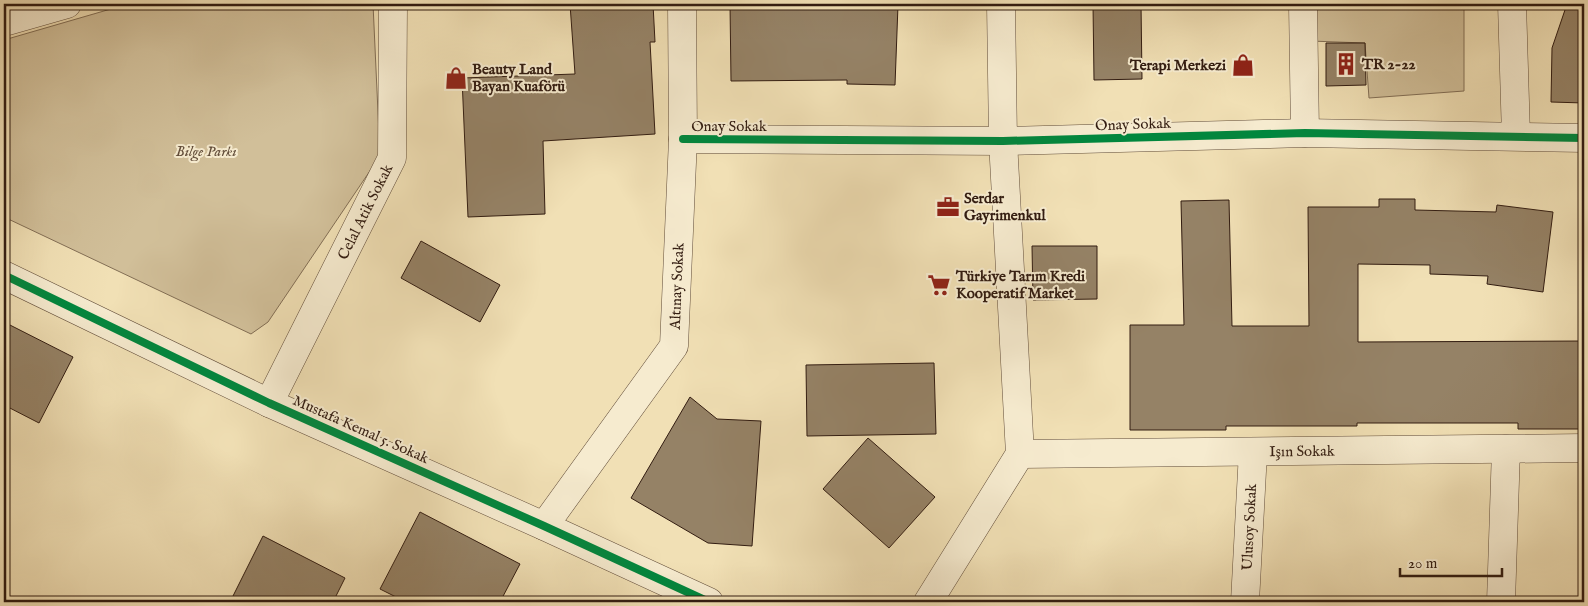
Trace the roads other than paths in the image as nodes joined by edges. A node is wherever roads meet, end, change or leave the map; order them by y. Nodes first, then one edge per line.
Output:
1 (67, 4) edge
2 (393, 4) edge
3 (682, 4) edge
4 (1001, 4) edge
5 (1303, 4) edge
6 (1512, 4) edge
7 (4, 22) edge
8 (1305, 133) junction
9 (1516, 136) junction
10 (1584, 138) edge
11 (683, 139) junction
12 (1003, 141) junction
13 (4, 275) edge
14 (269, 403) junction
15 (1584, 448) edge
16 (1506, 449) junction
17 (1253, 452) junction
18 (1020, 454) junction
19 (544, 526) junction
20 (709, 602) edge
21 (928, 602) edge
22 (1245, 602) edge
23 (1501, 602) edge

1 - 7 street
2 - 14 street, Celal Atik Sokak
3 - 11 street, Altınay Sokak
4 - 12 street
5 - 8 street
6 - 9 street
8 - 9 street, Onay Sokak
8 - 12 street, Onay Sokak
9 - 10 street, Onay Sokak
11 - 12 street, Onay Sokak
11 - 19 street, Altınay Sokak
12 - 18 street
13 - 14 street, Mustafa Kemal 5. Sokak
14 - 19 street, Mustafa Kemal 5. Sokak
15 - 16 street, Işın Sokak
16 - 17 street, Işın Sokak
16 - 23 street
17 - 18 street, Işın Sokak
17 - 22 street, Ulusoy Sokak
18 - 21 street
19 - 20 street, Mustafa Kemal 5. Sokak

